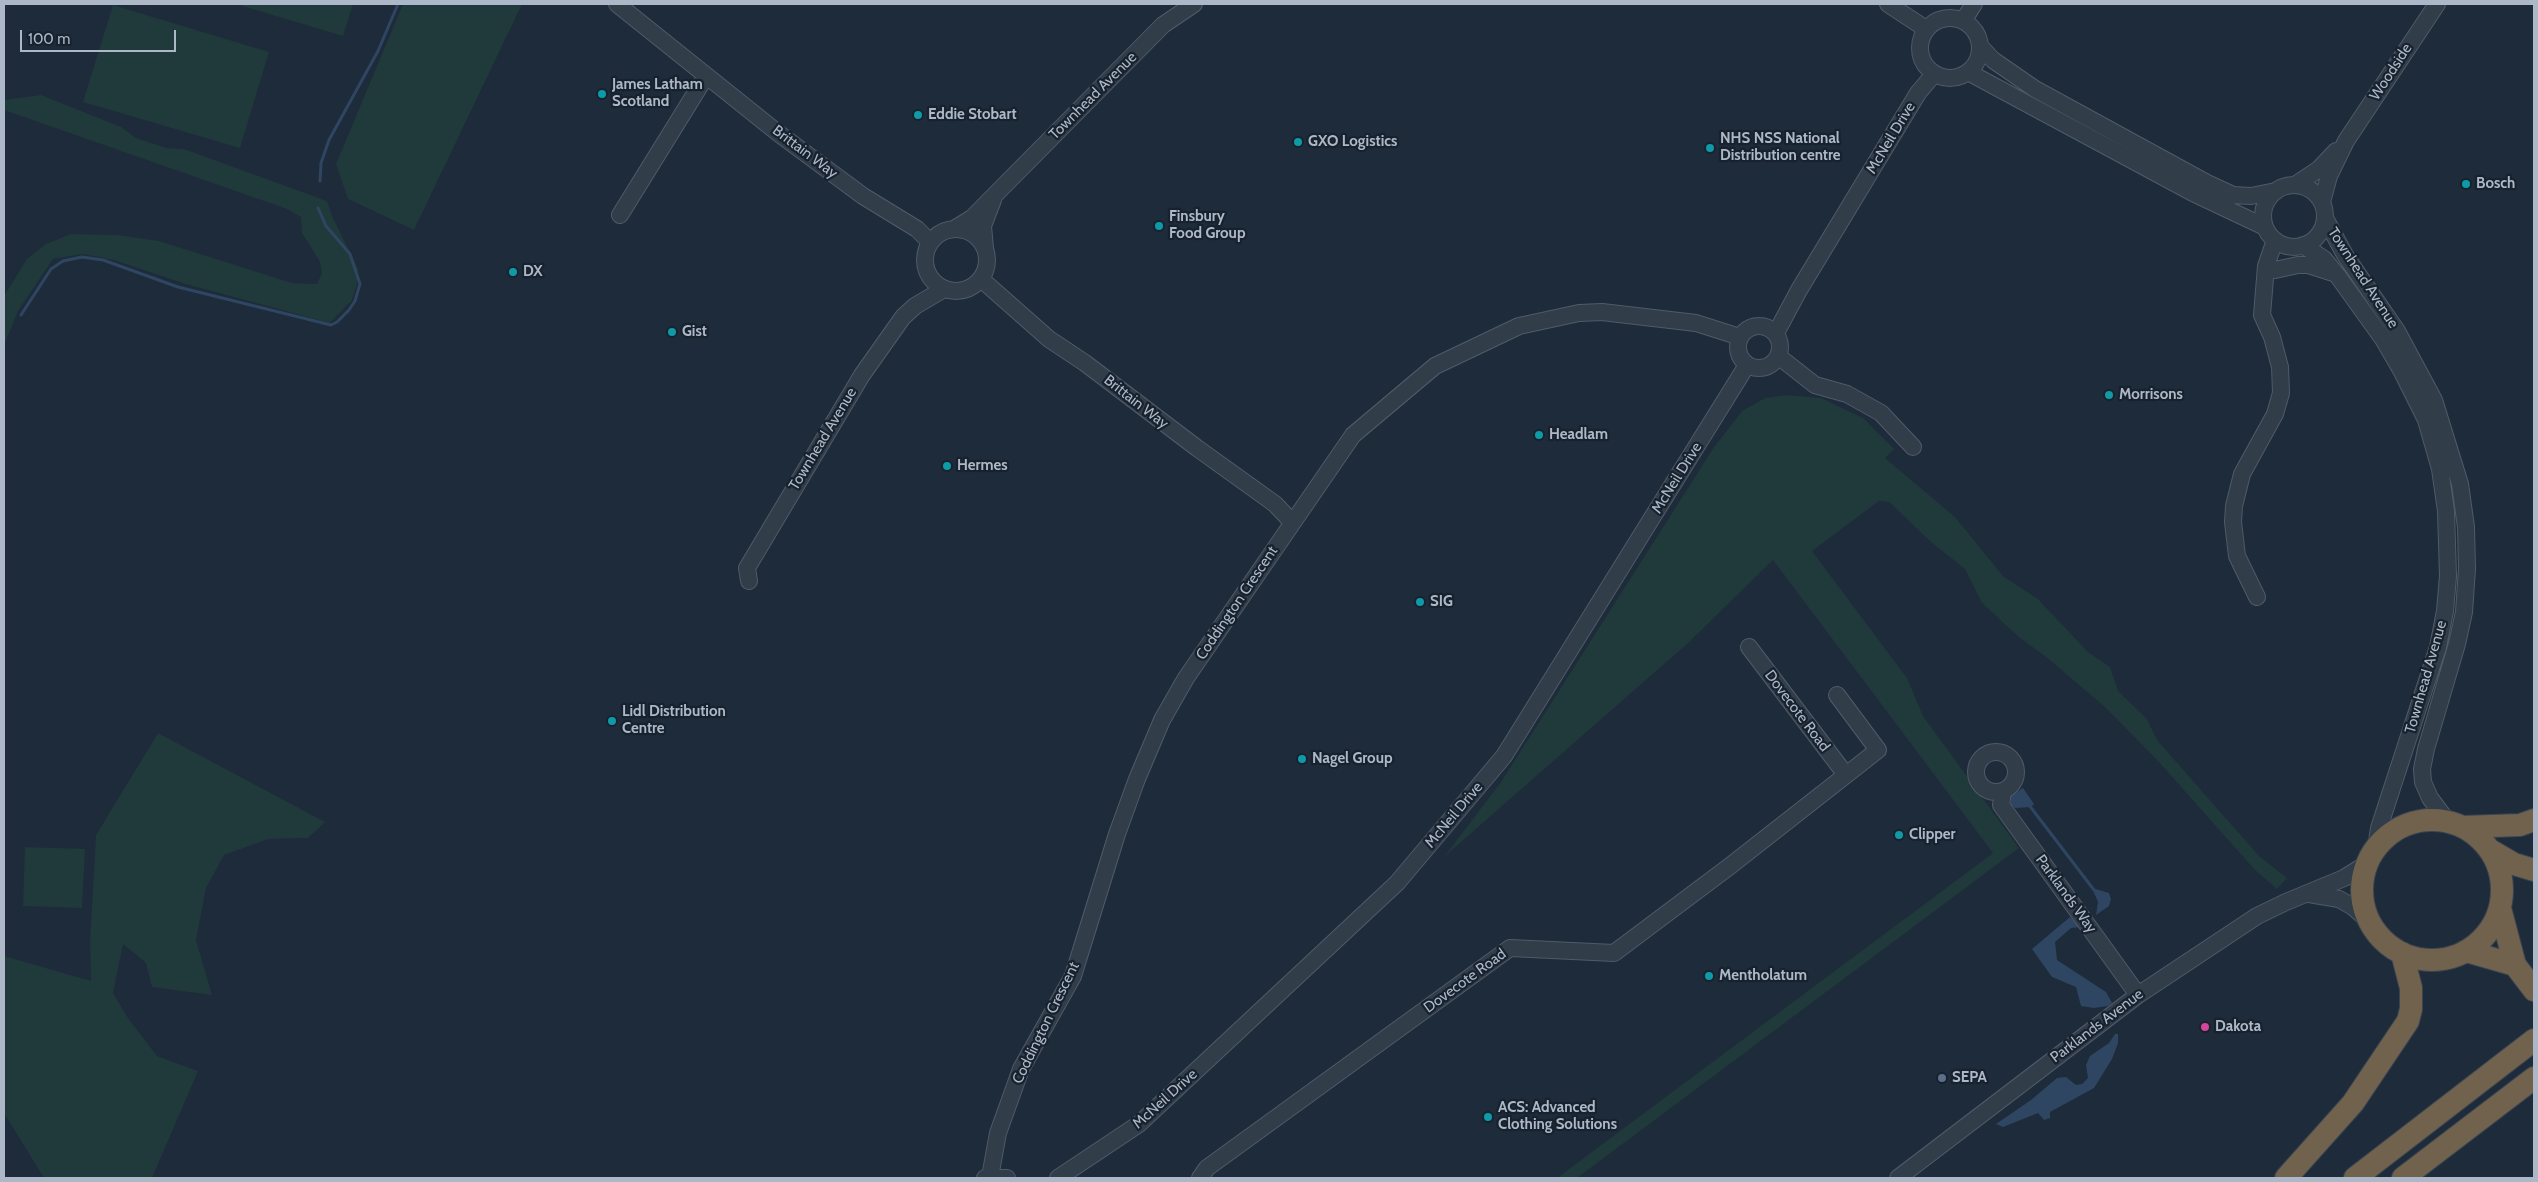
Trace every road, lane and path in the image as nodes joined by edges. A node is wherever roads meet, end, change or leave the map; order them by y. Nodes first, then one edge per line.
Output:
1 (617, 4) edge
2 (1194, 4) edge
3 (1888, 4) edge
4 (1974, 4) edge
5 (2437, 4) edge
6 (1963, 21) junction
7 (1926, 29) junction
8 (1980, 46) junction
9 (1968, 72) junction
10 (1934, 74) junction
11 (706, 76) junction
12 (2346, 141) junction
13 (2295, 185) junction
14 (2276, 191) junction
15 (996, 193) junction
16 (2323, 210) junction
17 (620, 215) dead end
18 (954, 228) junction
19 (2270, 234) junction
20 (930, 242) junction
21 (2299, 246) junction
22 (985, 249) junction
23 (2275, 270) junction
24 (2337, 275) junction
25 (930, 277) junction
26 (981, 279) junction
27 (2264, 284) junction
28 (944, 289) junction
29 (915, 306) junction
30 (1776, 333) junction
31 (1740, 337) junction
32 (1778, 356) junction
33 (1747, 365) junction
34 (1913, 447) dead end
35 (1292, 522) junction
36 (749, 581) dead end
37 (2257, 597) dead end
38 (1749, 647) dead end
39 (1837, 695) dead end
40 (1846, 775) junction
41 (2003, 792) dead end
42 (2534, 820) edge
43 (2456, 824) junction
44 (2490, 850) junction
45 (2372, 855) junction
46 (2534, 870) edge
47 (2309, 894) junction
48 (2500, 908) junction
49 (2370, 922) junction
50 (2466, 951) junction
51 (2402, 953) junction
52 (2515, 965) junction
53 (2534, 990) edge
54 (2138, 995) junction
55 (2534, 1040) edge
56 (2534, 1078) edge
57 (988, 1177) edge
58 (1007, 1178) edge
59 (1058, 1178) edge
60 (1200, 1178) edge
61 (1898, 1178) edge
62 (2286, 1178) edge
63 (2355, 1178) edge
64 (2403, 1178) edge

1 - 11 street, Brittain Way
2 - 15 street, Townhead Avenue
3 - 7 street
4 - 6 street
5 - 12 street, Woodside
6 - 7 street
6 - 8 street
7 - 10 street
8 - 9 street
8 - 14 street
9 - 10 street
9 - 19 street
10 - 30 street, McNeil Drive
11 - 17 street
11 - 20 street, Brittain Way
12 - 13 street, Woodside
12 - 16 street, Woodside
13 - 14 street
13 - 16 street
14 - 19 street
15 - 18 street, Townhead Avenue
15 - 22 street, Townhead Avenue
16 - 21 street
16 - 43 street, Townhead Avenue
18 - 20 street
18 - 22 street
19 - 21 street
19 - 27 street
20 - 25 street
21 - 23 street
21 - 24 street, Townhead Avenue
22 - 26 street
23 - 24 street
23 - 27 street
24 - 45 street, Townhead Avenue
25 - 28 street
25 - 29 street, Townhead Avenue
26 - 28 street
26 - 35 street, Brittain Way
27 - 37 street
28 - 29 street, Townhead Avenue
29 - 36 street, Townhead Avenue
30 - 31 street
30 - 32 street
31 - 33 street
31 - 35 street, Coddington Crescent
32 - 33 street
32 - 34 street
33 - 59 street, McNeil Drive
35 - 57 street, Coddington Crescent
38 - 40 street, Dovecote Road
39 - 40 street, Dovecote Road
40 - 60 street, Dovecote Road
41 - 54 street, Parklands Way
42 - 43 highway
43 - 44 highway
43 - 45 highway
44 - 46 highway
44 - 48 highway
45 - 47 street, Parklands Avenue
45 - 49 highway
47 - 49 street, Parklands Avenue
47 - 54 street, Parklands Avenue
48 - 50 highway
48 - 52 highway
49 - 51 highway
50 - 51 highway
50 - 52 highway
51 - 62 highway
52 - 53 highway
54 - 61 street, Parklands Avenue
55 - 63 highway
56 - 64 highway
57 - 58 street

